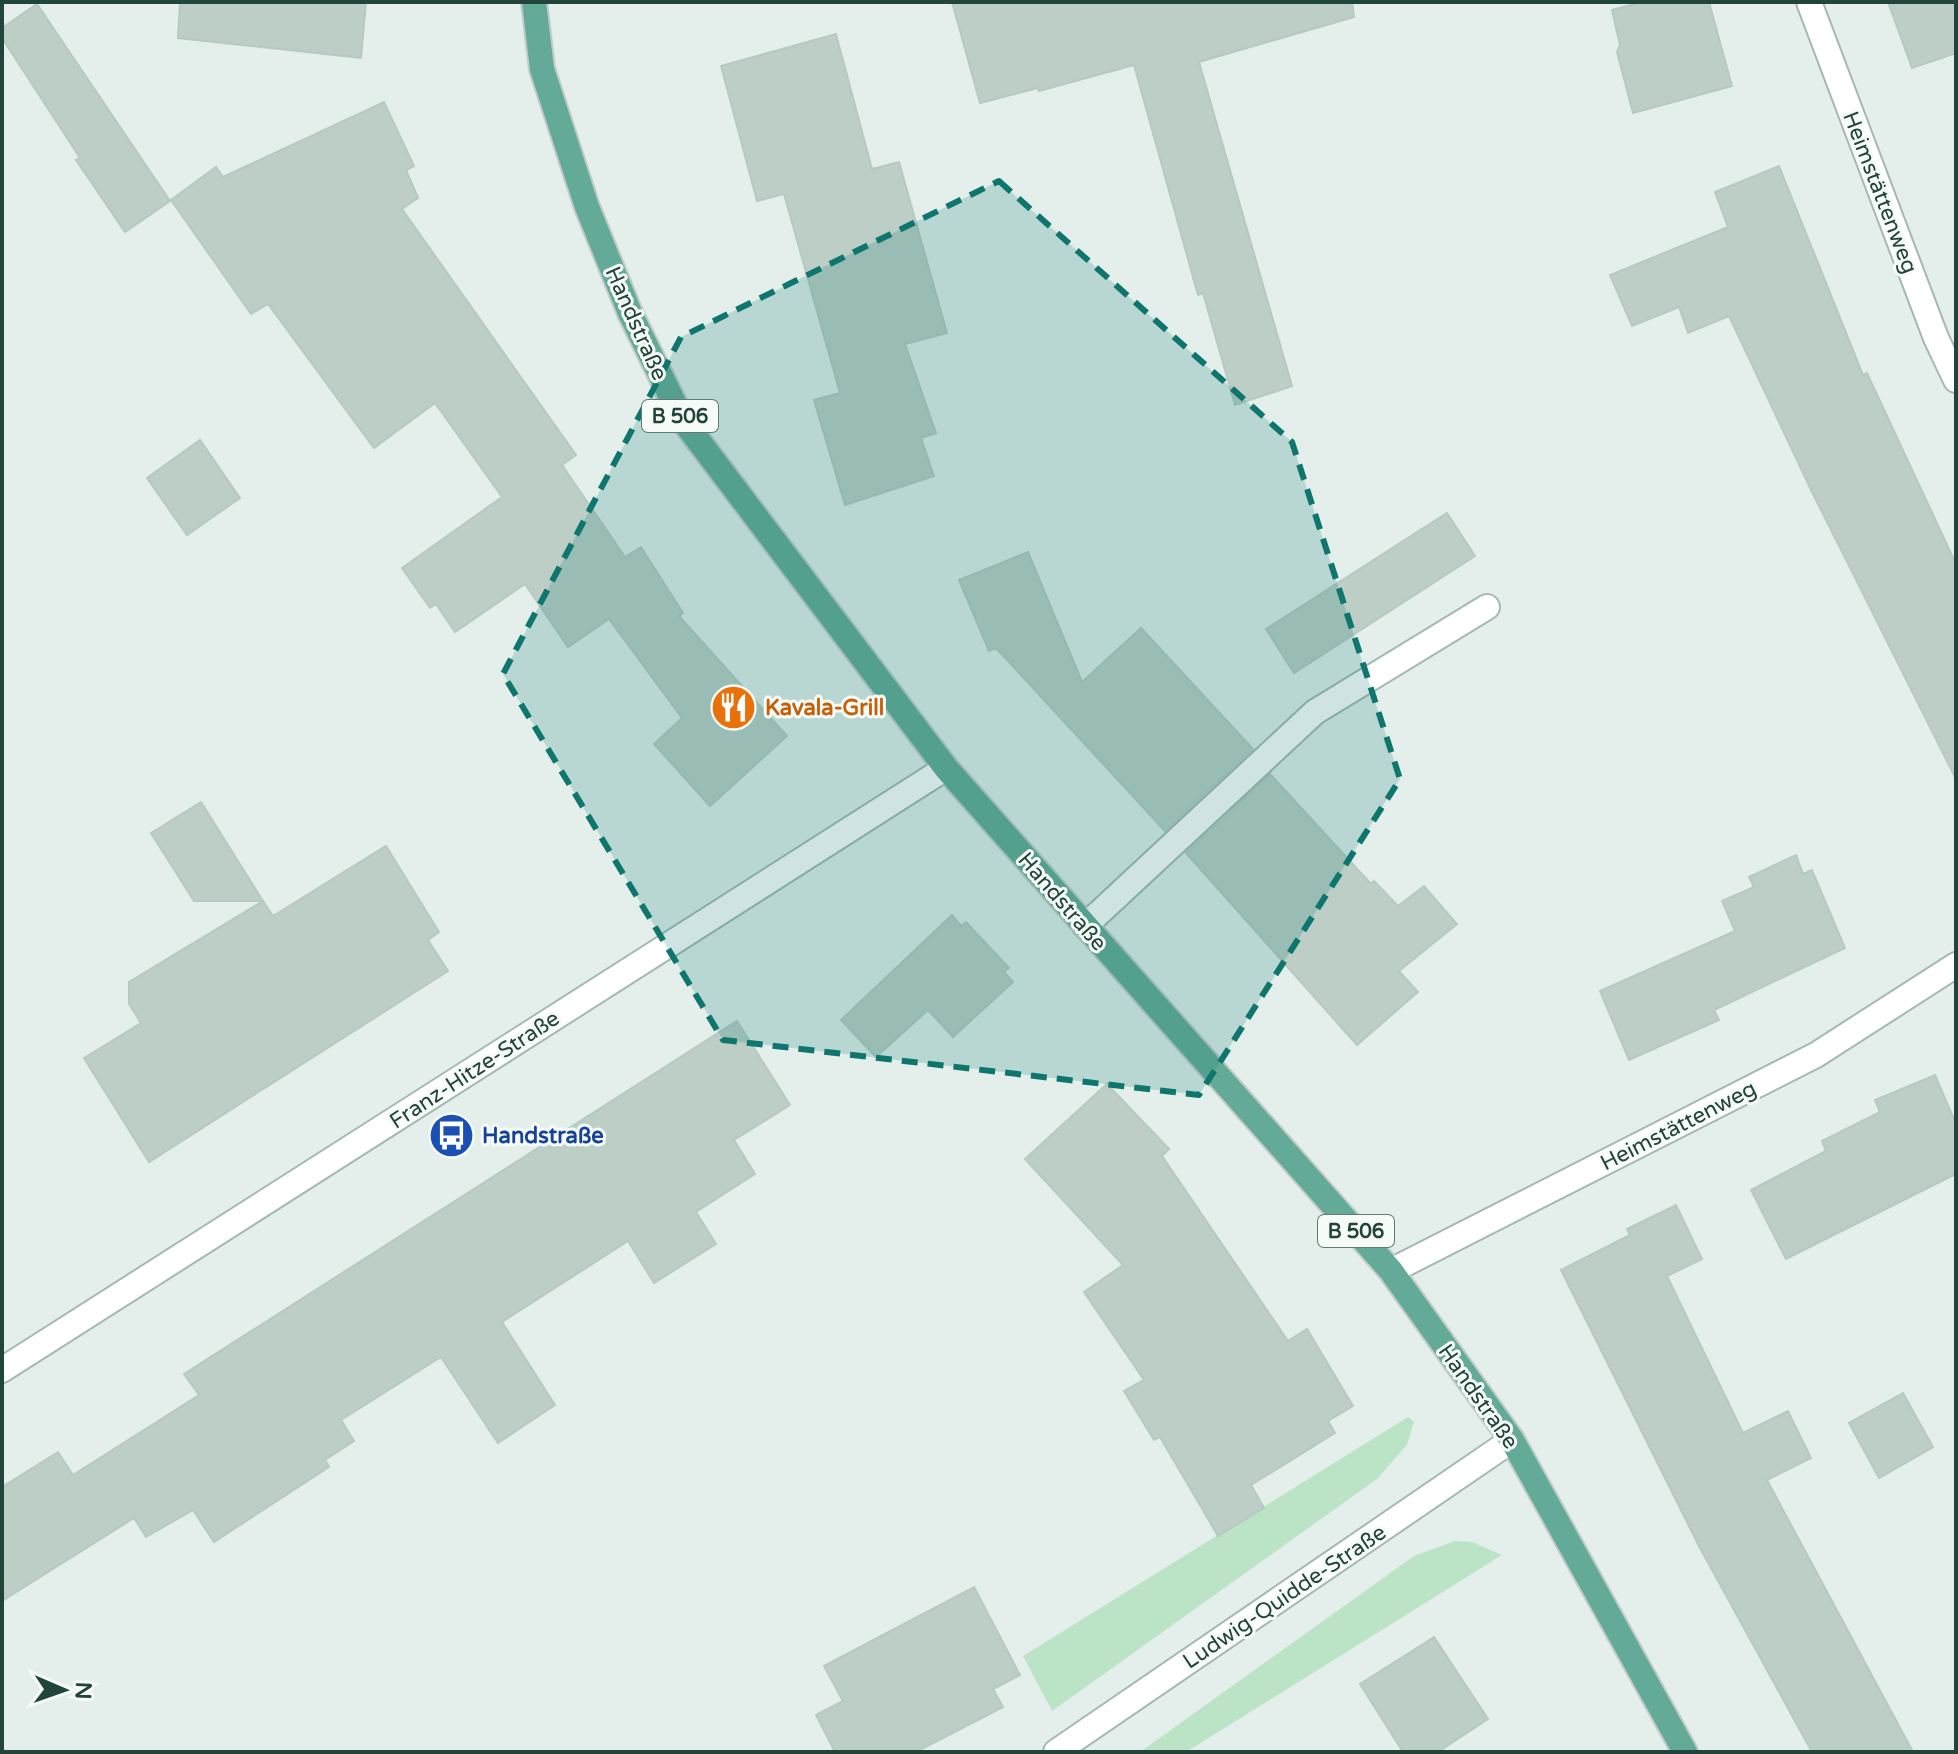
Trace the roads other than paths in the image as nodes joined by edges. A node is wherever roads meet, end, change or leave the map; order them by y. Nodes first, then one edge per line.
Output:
1 (534, 2) edge
2 (1809, 2) edge
3 (1956, 380) edge
4 (1487, 607) dead end
5 (946, 768) junction
6 (1085, 926) junction
7 (1956, 965) edge
8 (1391, 1271) junction
9 (2, 1370) edge
10 (1512, 1440) junction
11 (1056, 1752) edge
12 (1685, 1752) edge

1 - 5 main road, Handstraße / B 506
2 - 3 street, Heimstättenweg
4 - 6 street
5 - 6 main road, Handstraße / B 506
5 - 9 street, Franz-Hitze-Straße
6 - 8 main road, Handstraße / B 506
7 - 8 street, Heimstättenweg
8 - 10 main road, Handstraße / B 506
10 - 11 street, Ludwig-Quidde-Straße
10 - 12 main road, Handstraße / B 506

